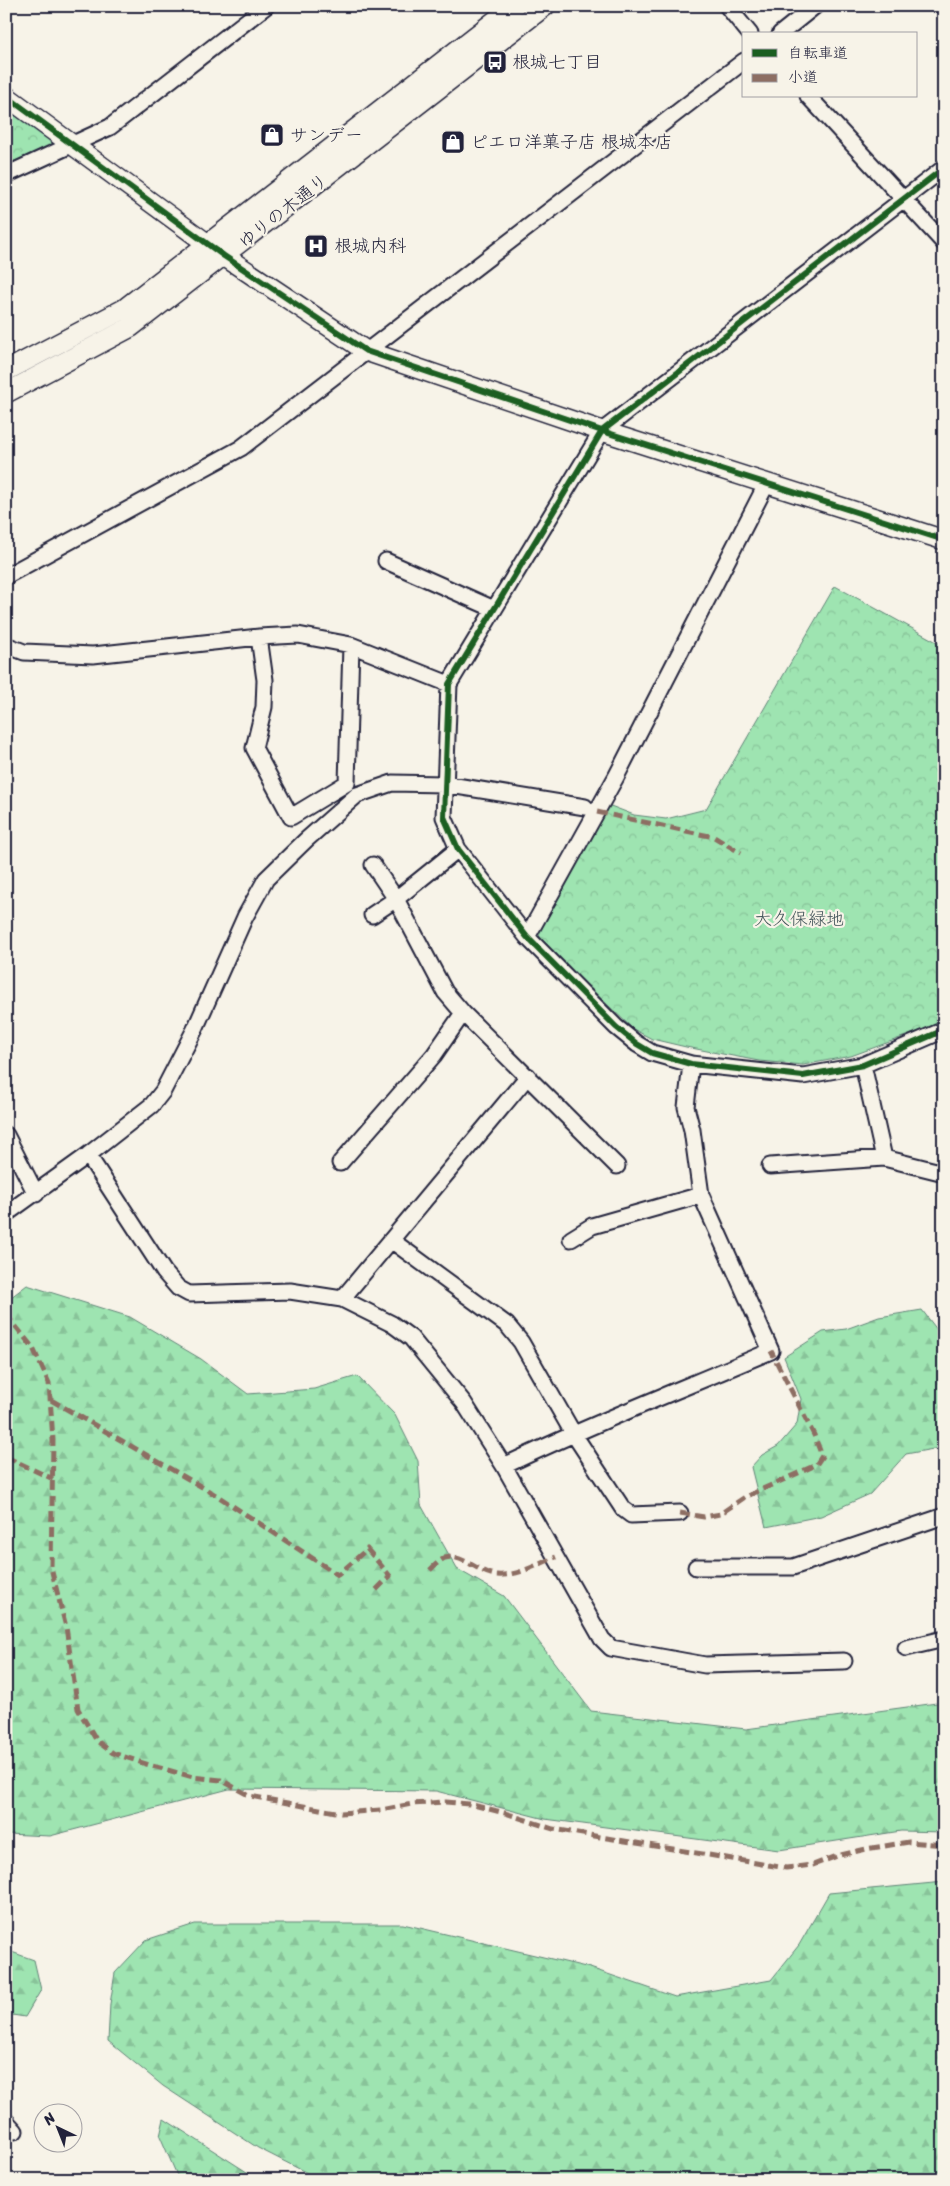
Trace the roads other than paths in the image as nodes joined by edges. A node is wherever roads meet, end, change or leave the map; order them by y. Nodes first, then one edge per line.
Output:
1 (266, 6) edge
2 (514, 6) edge
3 (545, 6) edge
4 (727, 6) edge
5 (815, 6) edge
6 (748, 32) edge
7 (782, 32) edge
8 (742, 64) edge
9 (6, 96) edge
10 (810, 98) edge
11 (73, 146) junction
12 (944, 168) edge
13 (6, 175) edge
14 (904, 198) junction
15 (944, 243) edge
16 (216, 251) junction
17 (366, 351) junction
18 (6, 371) edge
19 (6, 393) edge
20 (602, 431) junction
21 (767, 483) junction
22 (944, 540) edge
23 (386, 561) dead end
24 (6, 576) edge
25 (494, 609) junction
26 (259, 637) junction
27 (6, 645) edge
28 (351, 645) junction
29 (448, 684) junction
30 (444, 784) junction
31 (585, 807) dead end
32 (458, 849) junction
33 (373, 865) dead end
34 (396, 899) junction
35 (372, 915) dead end
36 (527, 937) junction
37 (463, 1012) junction
38 (944, 1030) edge
39 (691, 1064) junction
40 (863, 1065) junction
41 (528, 1076) junction
42 (6, 1135) edge
43 (88, 1155) junction
44 (884, 1158) junction
45 (340, 1163) dead end
46 (617, 1166) dead end
47 (770, 1166) dead end
48 (944, 1174) edge
49 (36, 1194) junction
50 (701, 1195) junction
51 (6, 1214) edge
52 (571, 1239) dead end
53 (391, 1240) junction
54 (342, 1299) junction
55 (573, 1433) junction
56 (504, 1466) junction
57 (680, 1513) dead end
58 (944, 1516) edge
59 (696, 1568) dead end
60 (944, 1639) edge
61 (906, 1648) dead end
62 (844, 1661) dead end

1 - 11 street
2 - 16 street, ゆりの木通り
3 - 16 street, ゆりの木通り
4 - 6 street
5 - 7 street
8 - 17 street
9 - 11 street
10 - 14 street
11 - 13 street
11 - 16 street
12 - 14 street
14 - 15 street
14 - 20 street
16 - 17 street
16 - 18 street, ゆりの木通り
16 - 19 street, ゆりの木通り
17 - 20 street
17 - 24 street
20 - 21 street
20 - 25 street
21 - 22 street
21 - 36 street
23 - 25 street
25 - 29 street
26 - 27 street
26 - 28 street
26 - 28 street
28 - 29 street
29 - 30 street
30 - 31 street
30 - 32 street
30 - 43 street
32 - 34 street
32 - 36 street
33 - 34 street
34 - 35 street
34 - 37 street
36 - 39 street
37 - 41 street
37 - 45 street
38 - 40 street
39 - 40 street
39 - 50 street
40 - 44 street
41 - 46 street
41 - 53 street
42 - 49 street
43 - 49 street
43 - 54 street
44 - 47 street
44 - 48 street
49 - 51 street
50 - 52 street
50 - 55 street
53 - 54 street
53 - 55 street
54 - 56 street
55 - 56 street
55 - 57 street
56 - 62 street
58 - 59 street
60 - 61 street

